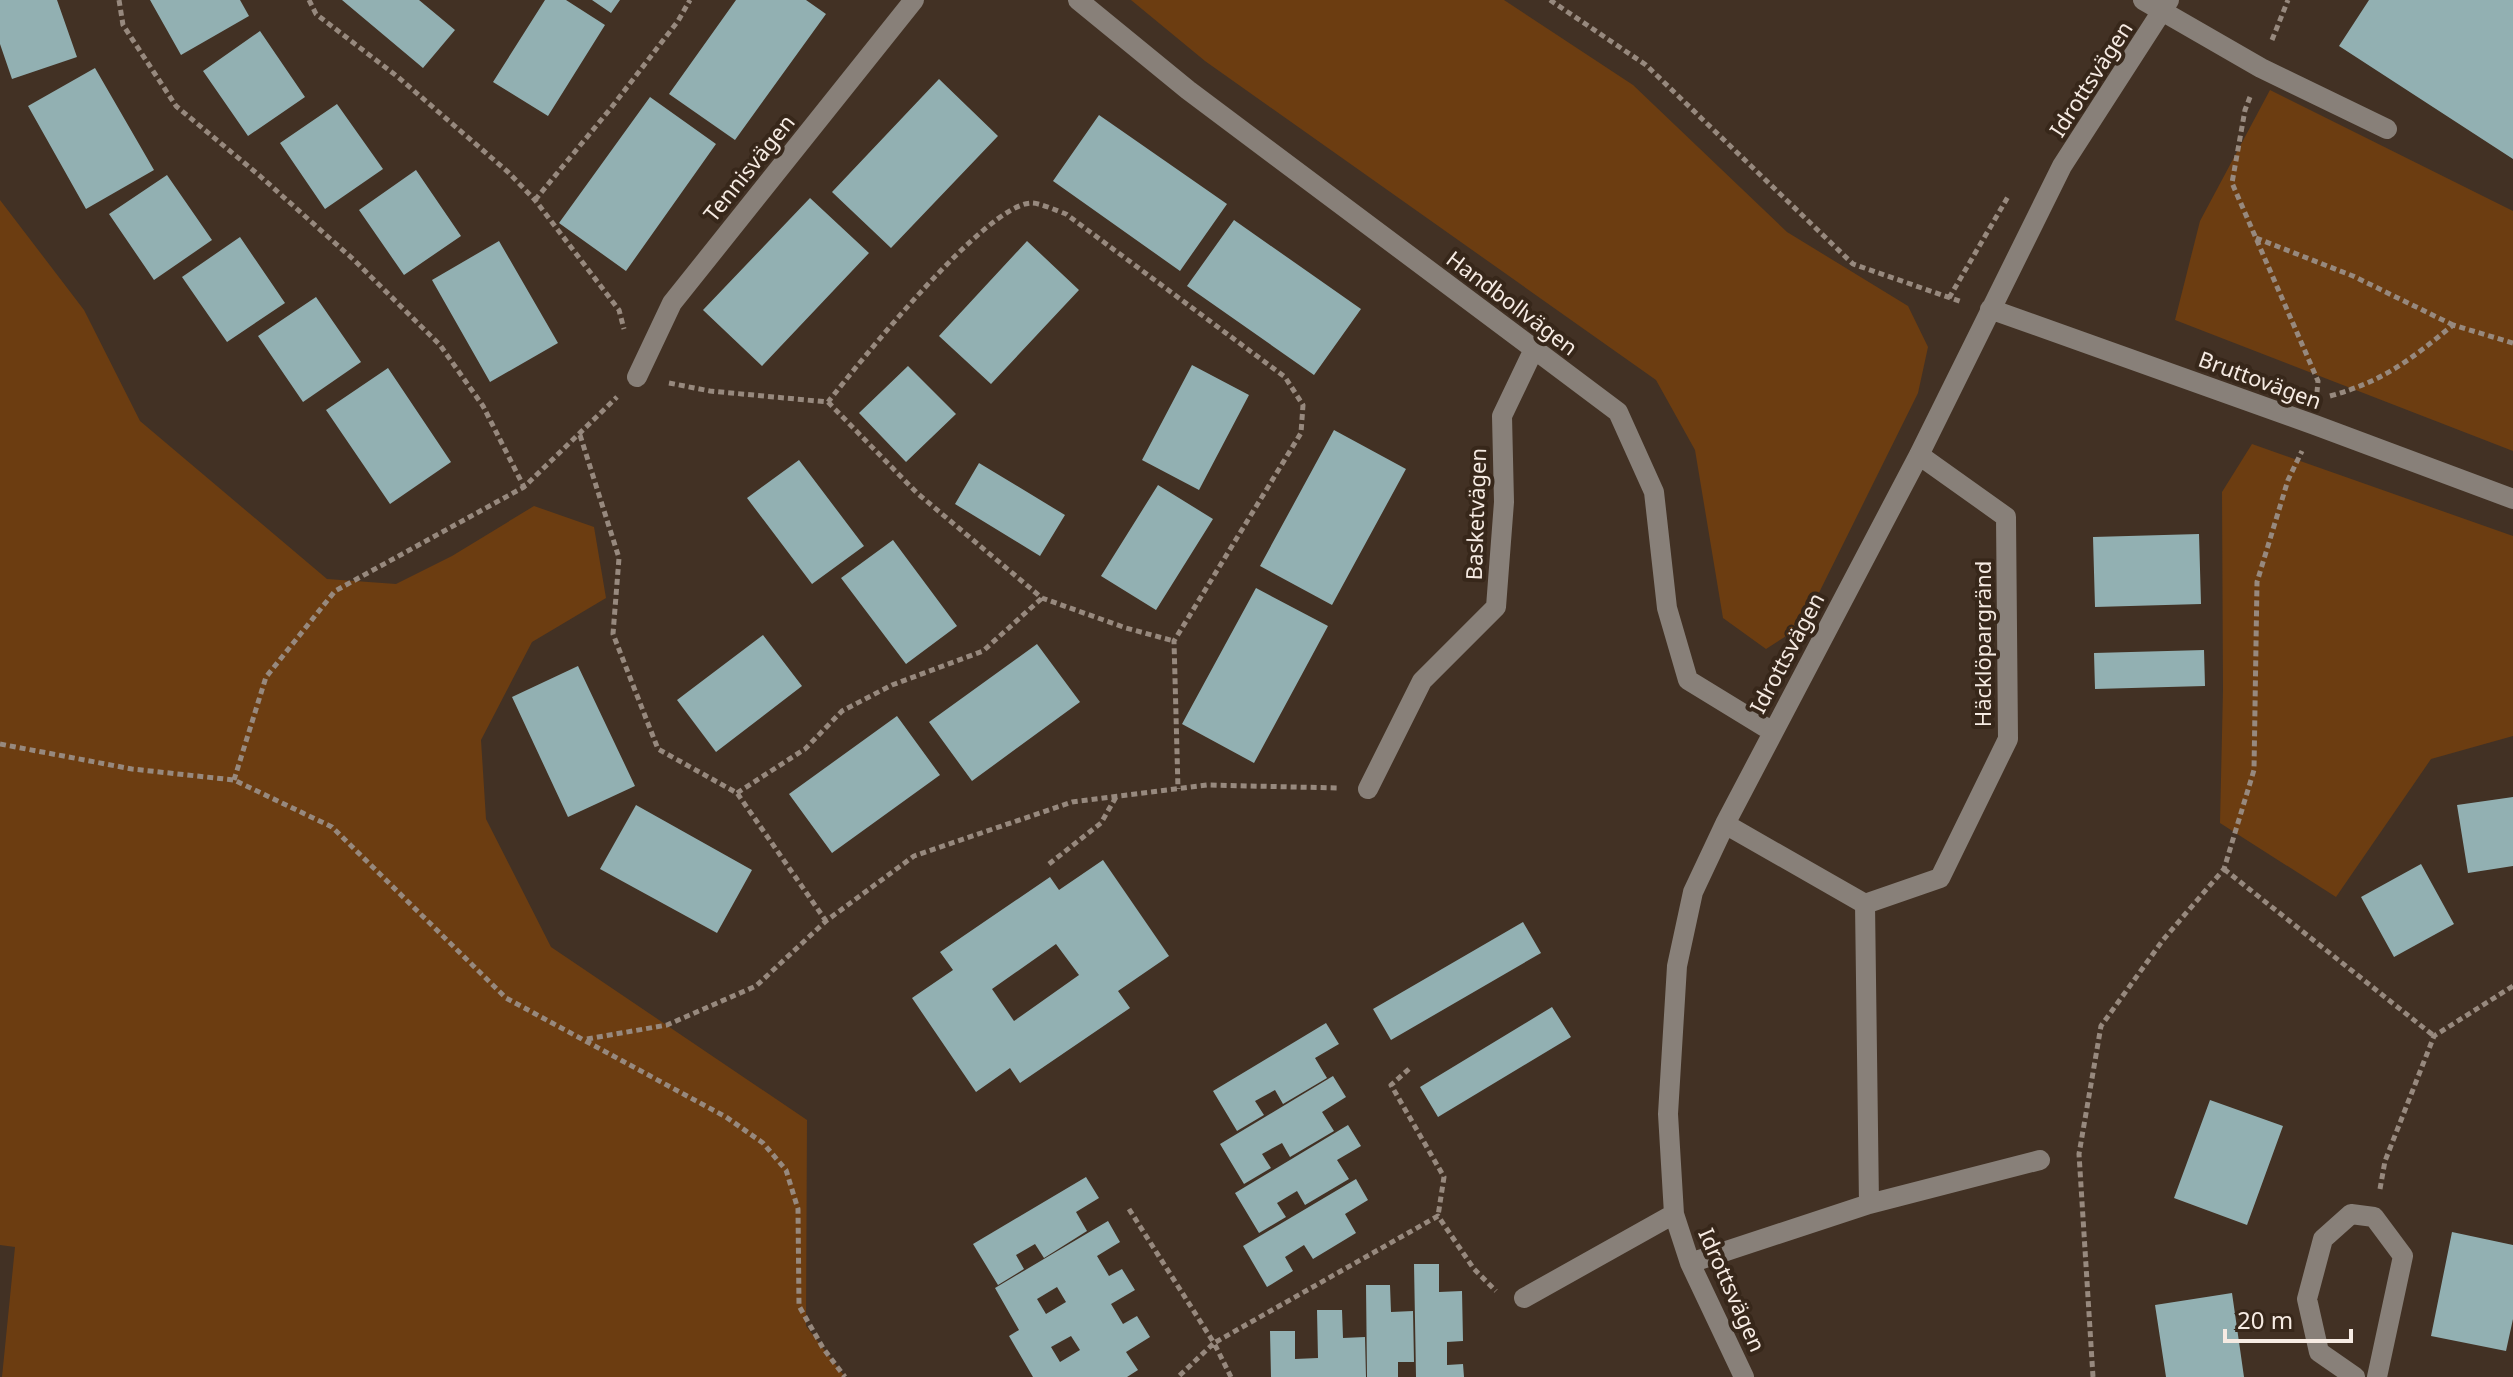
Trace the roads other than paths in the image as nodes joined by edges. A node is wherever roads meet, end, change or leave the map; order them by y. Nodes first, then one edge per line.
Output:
1 (914, 0) edge
2 (1078, 0) edge
3 (2143, 0) edge
4 (2166, 6) edge
5 (2387, 129) dead end
6 (1990, 309) junction
7 (1534, 349) junction
8 (637, 377) road end
9 (1919, 455) junction
10 (2513, 499) edge
11 (1773, 732) junction
12 (1368, 789) road end
13 (1725, 824) junction
14 (1865, 904) junction
15 (2040, 1160) dead end
16 (1869, 1204) junction
17 (1674, 1214) junction
18 (1690, 1263) junction
19 (1524, 1298) road end
20 (1744, 1377) edge
21 (2355, 1377) edge
22 (2377, 1377) edge

1 - 8 street, Tennisvägen
2 - 7 street, Handbollvägen
3 - 4 street
4 - 5 street
4 - 6 street, Idrottsvägen
6 - 9 street, Idrottsvägen
6 - 10 street, Bruttovägen
7 - 11 street, Handbollvägen
7 - 12 street, Basketvägen
9 - 11 street, Idrottsvägen
9 - 14 street, Häcklöpargränd
11 - 13 street, Idrottsvägen
13 - 14 street
13 - 17 street, Idrottsvägen
14 - 16 street
15 - 16 street
16 - 18 street
17 - 18 street, Idrottsvägen
17 - 19 street
18 - 20 street, Idrottsvägen
21 - 22 street

